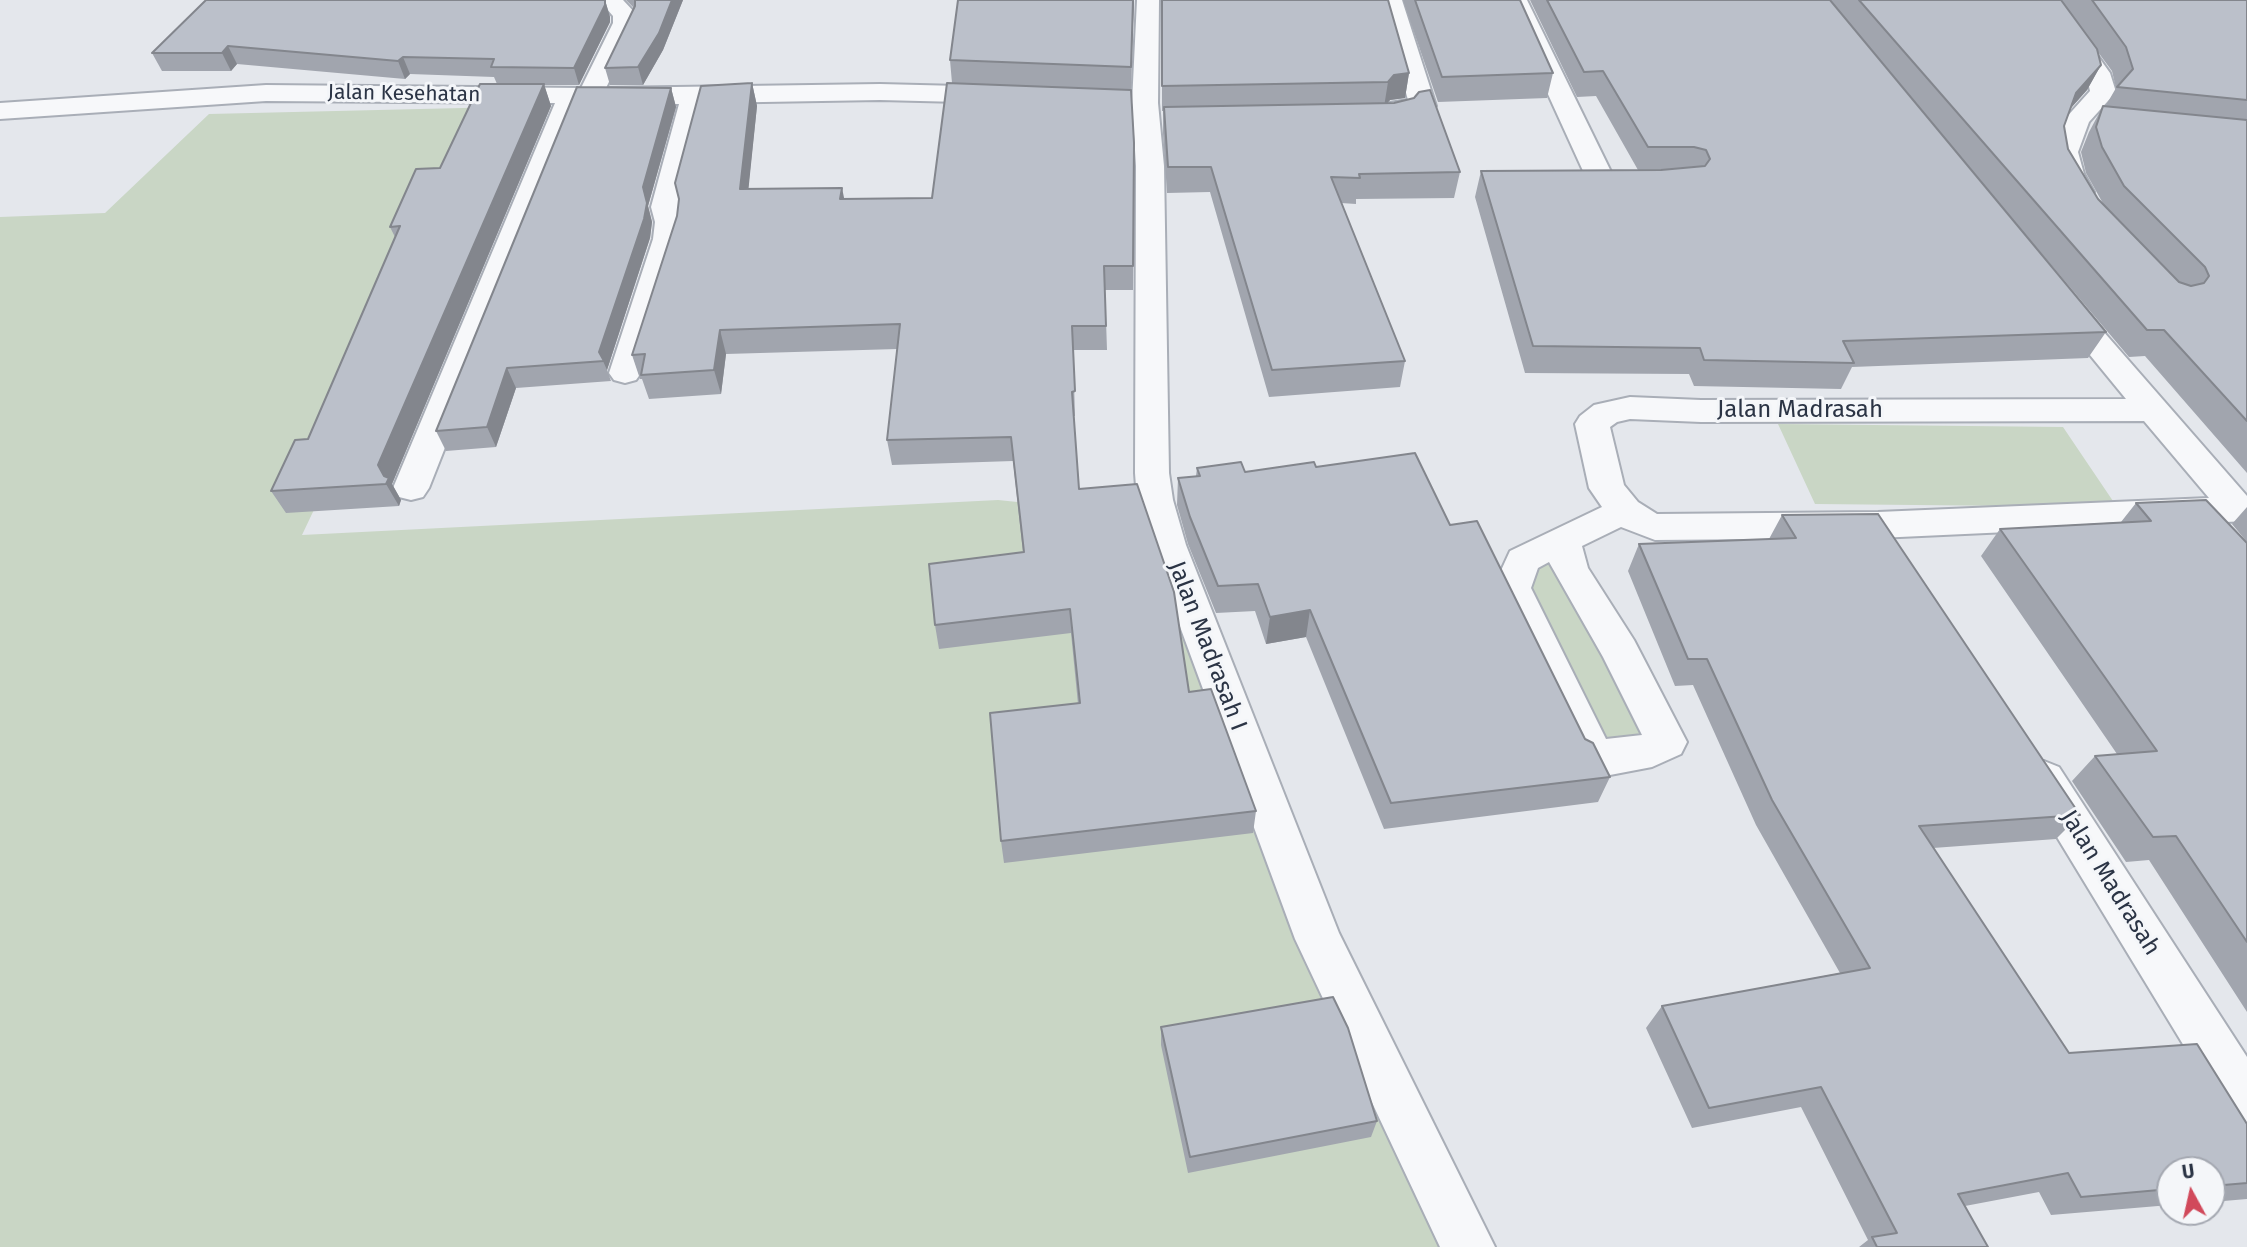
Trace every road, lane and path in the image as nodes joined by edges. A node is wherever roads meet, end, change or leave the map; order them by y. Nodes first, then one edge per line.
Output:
1 (610, 0) edge
2 (1148, 0) edge
3 (1391, 0) edge
4 (1516, 0) edge
5 (2046, 0) edge
6 (580, 96) junction
7 (694, 96) junction
8 (1029, 97) edge
9 (0, 111) edge
10 (1364, 118) edge
11 (1603, 184) edge
12 (2094, 218) edge
13 (2047, 284) edge
14 (625, 373) dead end
15 (2151, 410) junction
16 (411, 488) dead end
17 (1625, 511) junction
18 (2235, 519) edge
19 (1878, 525) junction
20 (1562, 540) junction
21 (1901, 560) edge
22 (2022, 745) edge
23 (2247, 1102) edge
24 (1468, 1247) edge

1 - 6 street
2 - 24 street, Jalan Madrasah I
3 - 10 street
4 - 11 street
5 - 12 street
6 - 7 street, Jalan Kesehatan
6 - 9 street, Jalan Kesehatan
6 - 16 street
7 - 8 street, Jalan Kesehatan
7 - 14 street
13 - 15 street
15 - 17 street, Jalan Madrasah
15 - 18 street
17 - 19 street, Jalan Madrasah
17 - 20 street
18 - 19 street, Jalan Madrasah
19 - 21 street
20 - 20 street
22 - 23 street, Jalan Madrasah

